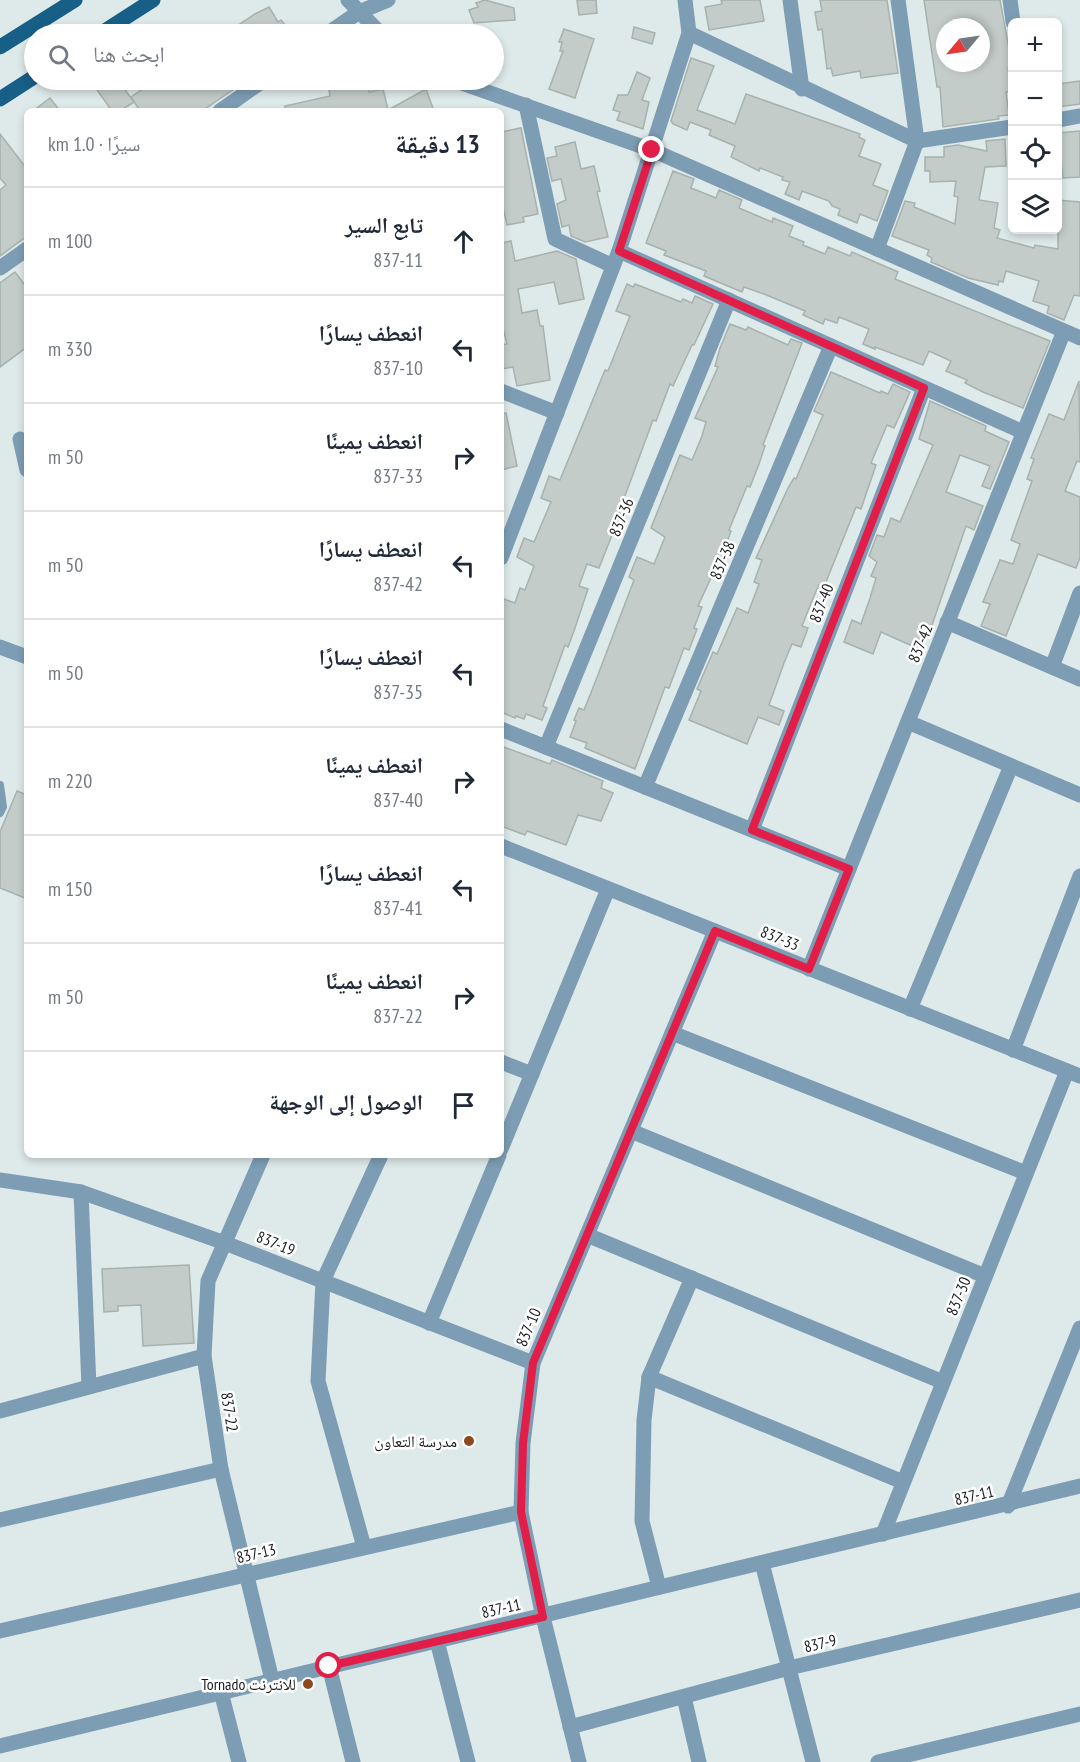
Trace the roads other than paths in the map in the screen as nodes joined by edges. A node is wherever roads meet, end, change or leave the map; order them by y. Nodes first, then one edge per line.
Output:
1 (75, 0) edge
2 (153, 0) edge
3 (348, 0) edge
4 (388, 0) edge
5 (685, 0) edge
6 (790, 0) edge
7 (898, 0) edge
8 (1010, 0) edge
9 (359, 12) junction
10 (1012, 18) edge
11 (37, 24) edge
12 (115, 24) edge
13 (342, 24) edge
14 (371, 24) edge
15 (24, 32) edge
16 (688, 33) junction
17 (0, 47) edge
18 (24, 83) edge
19 (802, 88) junction
20 (250, 90) edge
21 (482, 90) edge
22 (0, 99) edge
23 (526, 105) junction
24 (224, 108) edge
25 (1080, 116) edge
26 (1062, 119) edge
27 (1008, 128) edge
28 (917, 141) junction
29 (652, 150) junction
30 (878, 249) junction
31 (24, 251) edge
32 (619, 251) junction
33 (614, 266) junction
34 (0, 268) edge
35 (729, 300) junction
36 (1064, 331) junction
37 (1080, 338) edge
38 (831, 346) junction
39 (924, 388) junction
40 (504, 392) edge
41 (557, 413) junction
42 (1023, 432) junction
43 (20, 439) dead end
44 (24, 457) edge
45 (504, 550) edge
46 (1080, 593) edge
47 (948, 622) junction
48 (0, 647) edge
49 (24, 656) edge
50 (1052, 667) junction
51 (1080, 679) edge
52 (908, 722) junction
53 (504, 730) edge
54 (546, 747) junction
55 (1011, 766) junction
56 (0, 785) edge
57 (645, 787) junction
58 (1080, 795) edge
59 (0, 813) edge
60 (752, 830) junction
61 (504, 847) edge
62 (849, 869) junction
63 (1080, 876) edge
64 (609, 889) junction
65 (715, 931) junction
66 (809, 969) junction
67 (910, 1009) junction
68 (672, 1033) junction
69 (1013, 1050) junction
70 (504, 1063) edge
71 (532, 1074) junction
72 (1073, 1074) edge
73 (631, 1131) junction
74 (504, 1142) edge
75 (262, 1158) edge
76 (380, 1158) edge
77 (498, 1158) edge
78 (1026, 1173) junction
79 (0, 1180) edge
80 (81, 1192) junction
81 (587, 1235) junction
82 (225, 1242) junction
83 (985, 1276) junction
84 (692, 1278) junction
85 (323, 1281) junction
86 (429, 1323) junction
87 (1080, 1328) edge
88 (204, 1356) junction
89 (533, 1363) junction
90 (649, 1377) junction
91 (943, 1382) junction
92 (89, 1387) junction
93 (0, 1411) edge
94 (221, 1469) junction
95 (903, 1482) junction
96 (1080, 1486) edge
97 (1008, 1506) junction
98 (521, 1512) junction
99 (0, 1520) edge
100 (883, 1534) junction
101 (364, 1547) junction
102 (762, 1563) junction
103 (246, 1573) junction
104 (659, 1587) junction
105 (1080, 1600) edge
106 (543, 1617) junction
107 (0, 1631) edge
108 (437, 1641) junction
109 (329, 1666) junction
110 (789, 1668) junction
111 (272, 1680) junction
112 (221, 1692) junction
113 (684, 1697) junction
114 (1080, 1714) edge
115 (570, 1727) junction
116 (0, 1746) edge
117 (240, 1762) edge
118 (353, 1762) edge
119 (468, 1762) edge
120 (579, 1762) edge
121 (699, 1762) edge
122 (813, 1762) edge
123 (878, 1762) edge

1 - 11 main road
2 - 12 main road
3 - 9 street
4 - 9 street
5 - 16 street
6 - 19 street
7 - 28 street
8 - 10 street
9 - 13 street
9 - 14 street
15 - 17 main road
16 - 19 street
16 - 29 street
18 - 22 main road
19 - 28 street
20 - 24 street
21 - 23 street
23 - 29 street
23 - 33 street
25 - 26 street
27 - 28 street
28 - 30 street
29 - 30 street
29 - 32 street
30 - 36 street
31 - 34 street
32 - 33 street
32 - 35 street
33 - 41 street
35 - 38 street
35 - 54 street, 837-36
36 - 37 street
36 - 42 street, 837-42
38 - 39 street
38 - 57 street, 837-38
39 - 42 street
39 - 60 street, 837-40
40 - 41 street
41 - 45 street
42 - 47 street, 837-42
43 - 44 street
46 - 50 street
47 - 50 street
47 - 52 street, 837-42
48 - 49 street
50 - 51 street
52 - 55 street
52 - 62 street, 837-42
53 - 54 street
54 - 57 street
55 - 58 street
55 - 67 street
56 - 59 lane
57 - 60 street
60 - 62 street
61 - 64 street, 837-33
62 - 66 street, 837-42
63 - 69 street
64 - 65 street, 837-33
64 - 71 street
65 - 66 street, 837-33
65 - 68 street, 837-10
66 - 67 street, 837-33
67 - 69 street, 837-33
68 - 73 street, 837-10
68 - 78 street
69 - 72 street, 837-33
70 - 71 street
71 - 74 street
72 - 78 street, 837-30
73 - 81 street, 837-10
73 - 83 street
75 - 82 street, 837-22
76 - 85 street
77 - 86 street
78 - 83 street, 837-30
79 - 80 street, 837-19
80 - 82 street, 837-19
80 - 92 street
81 - 84 street
81 - 89 street, 837-10
82 - 85 street, 837-19
82 - 88 street, 837-22
83 - 91 street, 837-30
84 - 90 street
84 - 91 street
85 - 86 street, 837-19
85 - 101 street
86 - 89 street, 837-19
87 - 97 street
88 - 92 street
88 - 94 street, 837-22
89 - 98 street, 837-10
90 - 95 street
90 - 104 street
91 - 95 street, 837-30
92 - 93 street
94 - 99 street
94 - 103 street, 837-22
95 - 100 street, 837-30
96 - 97 street, 837-11
97 - 100 street, 837-11
98 - 101 street, 837-13
98 - 106 street, 837-10
100 - 102 street, 837-11
101 - 103 street, 837-13
102 - 104 street, 837-11
102 - 110 street
103 - 107 street, 837-13
103 - 111 street, 837-22
104 - 106 street, 837-11
105 - 110 street, 837-9
106 - 108 street, 837-11
106 - 115 street, 837-10
108 - 109 street, 837-11
108 - 119 street
109 - 111 street, 837-11
109 - 118 street
110 - 113 street, 837-9
110 - 122 street
111 - 112 street, 837-11
112 - 116 street, 837-11
112 - 117 street
113 - 115 street, 837-9
113 - 121 street
114 - 123 street
115 - 120 street, 837-10

